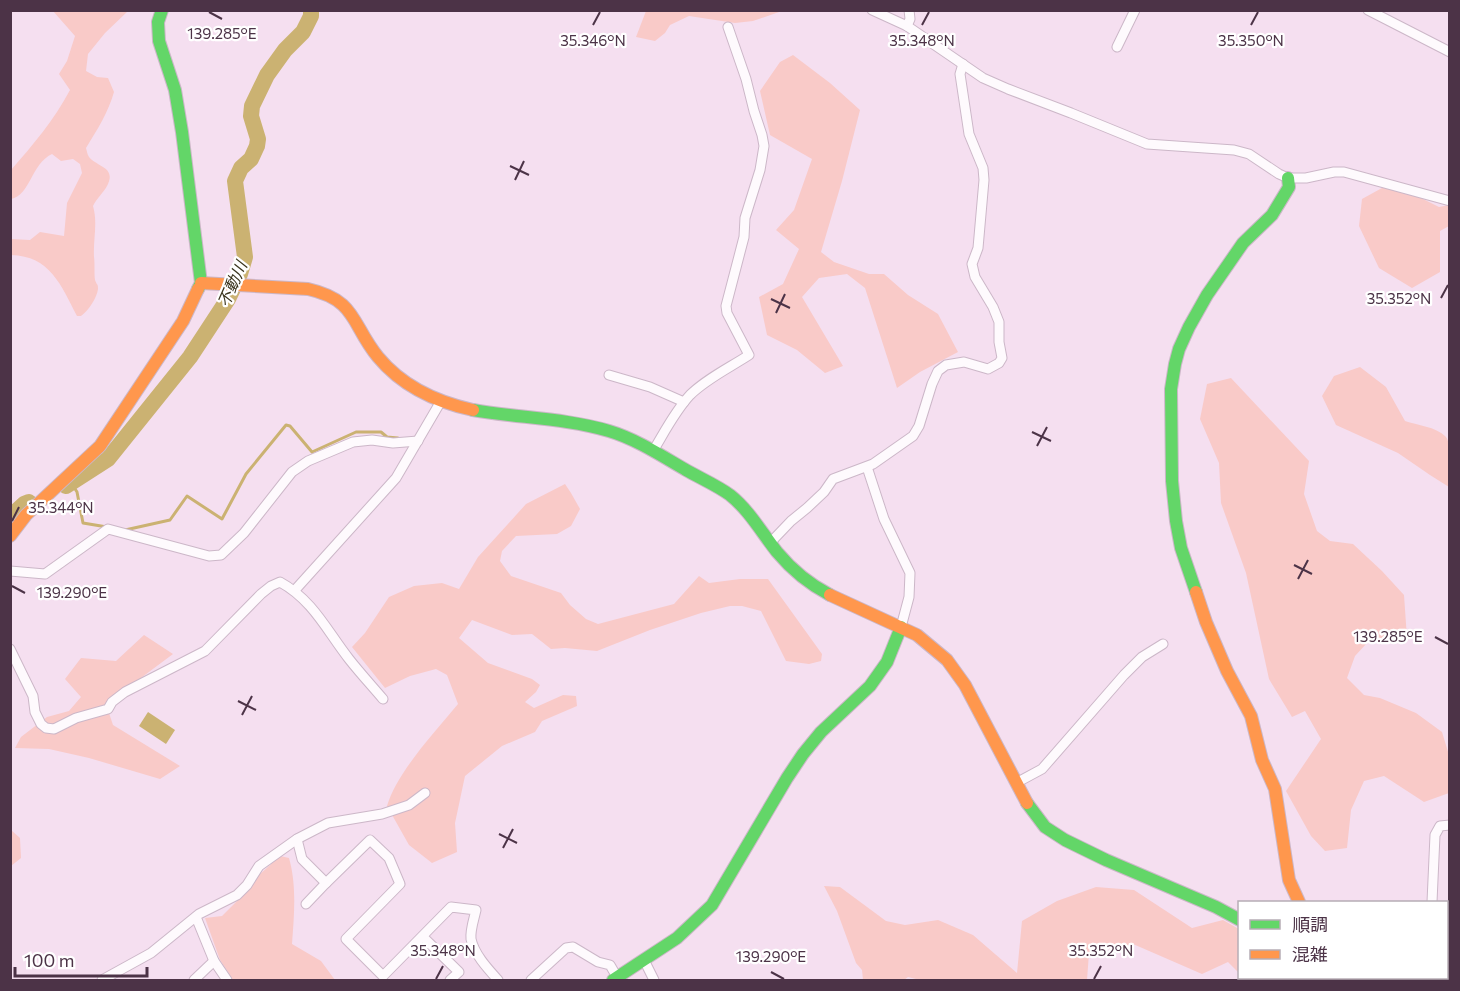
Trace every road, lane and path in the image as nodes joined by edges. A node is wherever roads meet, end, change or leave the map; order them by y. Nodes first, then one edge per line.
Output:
1 (162, 10) edge
2 (872, 10) edge
3 (909, 10) edge
4 (1134, 10) edge
5 (1368, 10) edge
6 (907, 26) junction
7 (728, 27) dead end
8 (1117, 48) dead end
9 (1449, 52) edge
10 (963, 64) junction
11 (1288, 178) junction
12 (1449, 201) edge
13 (201, 283) junction
14 (609, 375) dead end
15 (441, 401) junction
16 (684, 402) junction
17 (418, 441) junction
18 (652, 451) junction
19 (867, 466) junction
20 (10, 536) edge
21 (770, 543) junction
22 (10, 571) edge
23 (295, 590) junction
24 (901, 627) junction
25 (1163, 644) dead end
26 (10, 649) edge
27 (383, 699) dead end
28 (1016, 783) junction
29 (425, 793) dead end
30 (1449, 825) edge
31 (297, 839) junction
32 (326, 883) junction
33 (1298, 901) edge
34 (1432, 901) edge
35 (306, 904) dead end
36 (196, 917) junction
37 (1238, 919) edge
38 (423, 937) junction
39 (645, 960) junction
40 (214, 961) junction
41 (615, 979) edge
42 (102, 981) edge
43 (194, 981) edge
44 (227, 981) edge
45 (450, 981) edge
46 (498, 981) edge
47 (531, 981) edge
48 (654, 981) edge

1 - 13 street
2 - 6 street
3 - 6 street
4 - 8 street
5 - 9 street
6 - 10 street
7 - 16 street
10 - 11 street
10 - 19 street
11 - 12 street
11 - 33 street
13 - 15 street
13 - 20 street
14 - 16 street
15 - 17 street
15 - 18 street
16 - 18 street
17 - 22 street
17 - 23 street
18 - 21 street
19 - 21 street
19 - 24 street
21 - 24 street
23 - 26 street
23 - 27 street
24 - 28 street
24 - 39 street
25 - 28 street
28 - 37 street
29 - 31 street
30 - 34 street
31 - 32 street
31 - 36 street
32 - 35 street
32 - 38 street
36 - 40 street
36 - 42 street
38 - 45 street
38 - 46 street
39 - 41 street
39 - 48 street
40 - 43 street
40 - 44 street
41 - 47 street

